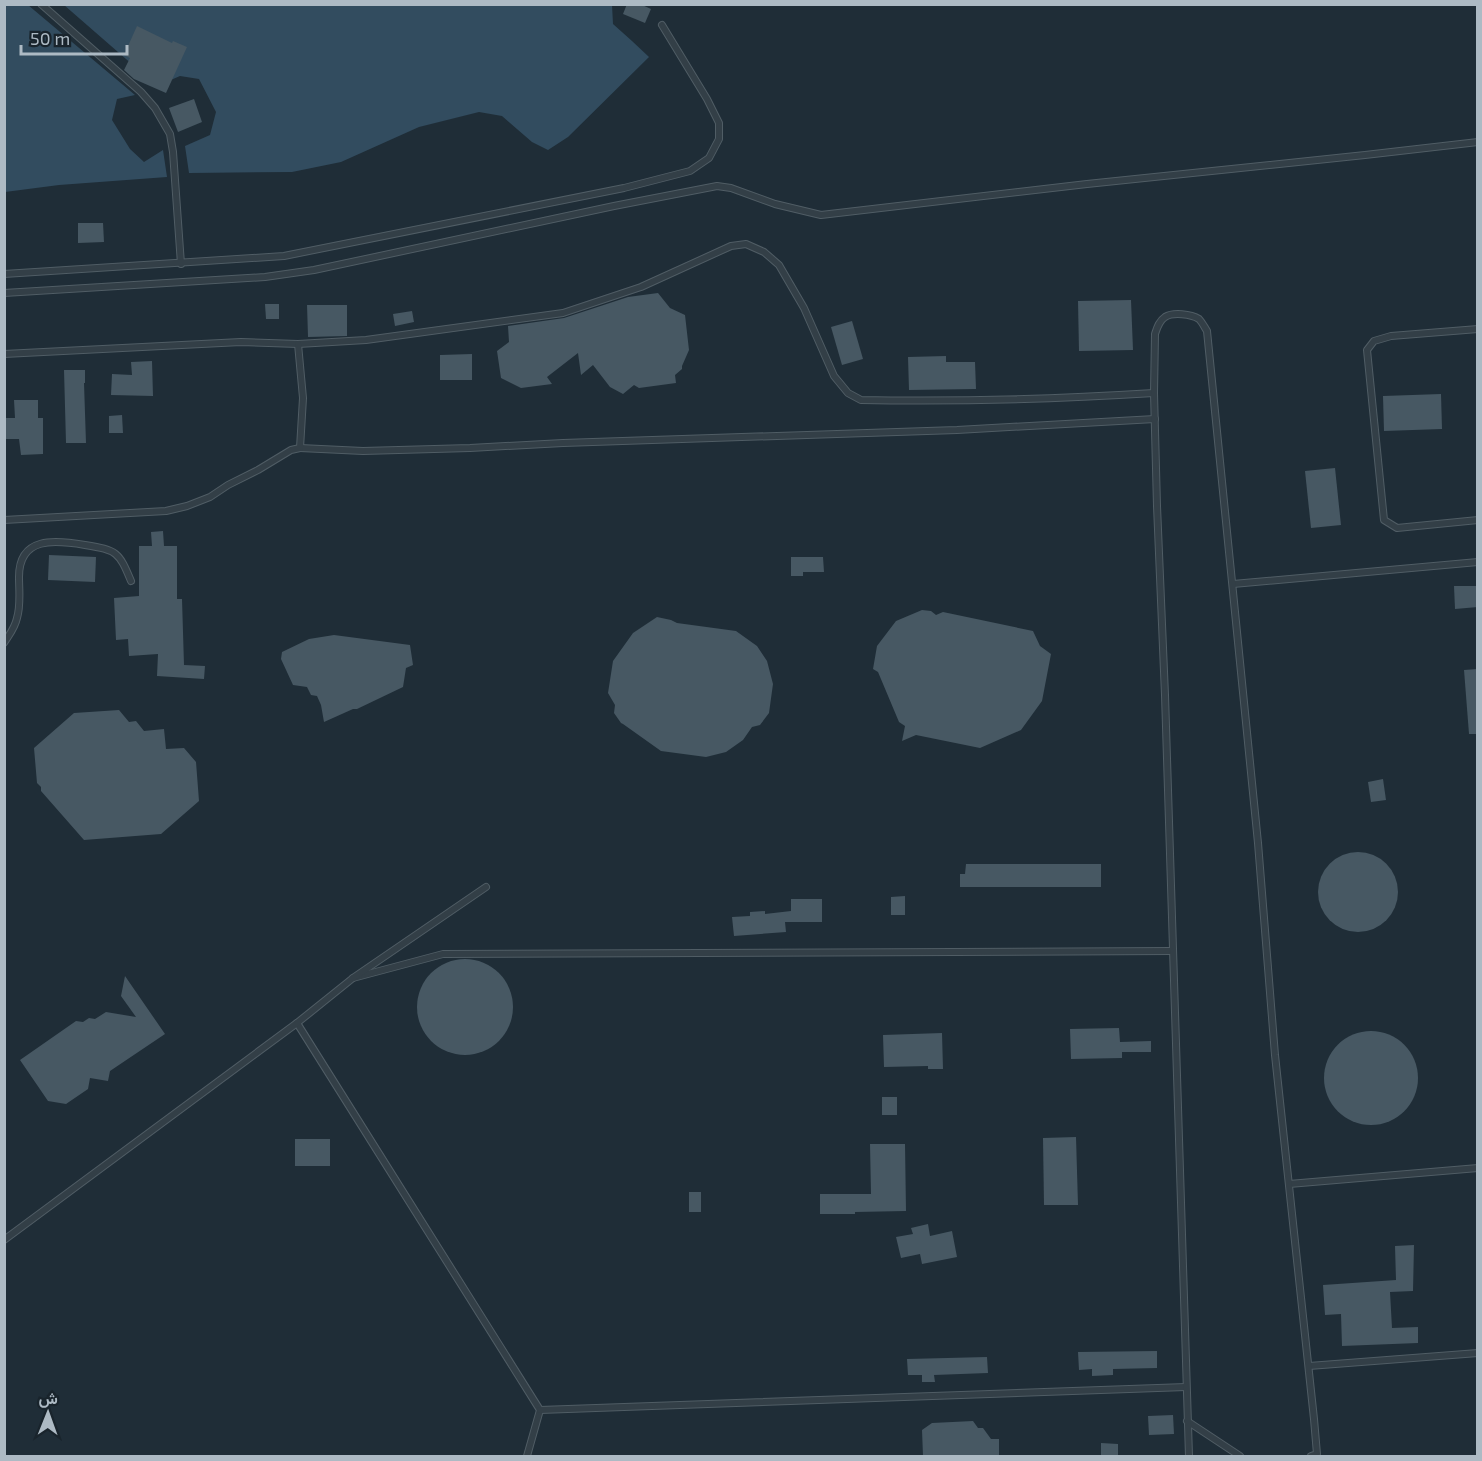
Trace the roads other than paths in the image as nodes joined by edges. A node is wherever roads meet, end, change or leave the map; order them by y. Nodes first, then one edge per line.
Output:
1 (41, 4) edge
2 (662, 25) dead end
3 (1478, 142) edge
4 (181, 264) junction
5 (4, 274) edge
6 (4, 293) edge
7 (1478, 328) edge
8 (298, 344) junction
9 (4, 354) edge
10 (1154, 393) junction
11 (1155, 419) junction
12 (300, 448) junction
13 (4, 520) edge
14 (1478, 520) edge
15 (1478, 562) edge
16 (132, 581) dead end
17 (1233, 584) junction
18 (4, 643) edge
19 (486, 887) dead end
20 (1172, 951) junction
21 (353, 978) junction
22 (297, 1023) junction
23 (1478, 1168) edge
24 (1289, 1184) junction
25 (4, 1240) edge
26 (1478, 1353) edge
27 (1309, 1366) junction
28 (1186, 1388) junction
29 (540, 1410) junction
30 (1187, 1421) junction
31 (527, 1456) edge
32 (1189, 1456) edge
33 (1240, 1456) edge
34 (1311, 1456) edge

1 - 4 lane
2 - 4 lane
3 - 6 lane
4 - 5 lane
7 - 14 lane
8 - 9 lane
8 - 10 lane
8 - 12 lane
10 - 11 lane
10 - 17 lane
11 - 12 lane
11 - 20 lane
12 - 13 lane
15 - 17 lane
16 - 18 lane
17 - 24 lane
19 - 21 lane
20 - 21 lane
20 - 28 lane
21 - 22 lane
22 - 25 lane
22 - 29 lane
23 - 24 lane
24 - 27 lane
26 - 27 lane
27 - 34 lane
28 - 29 lane
28 - 30 lane
29 - 31 lane
30 - 32 lane
30 - 33 lane

